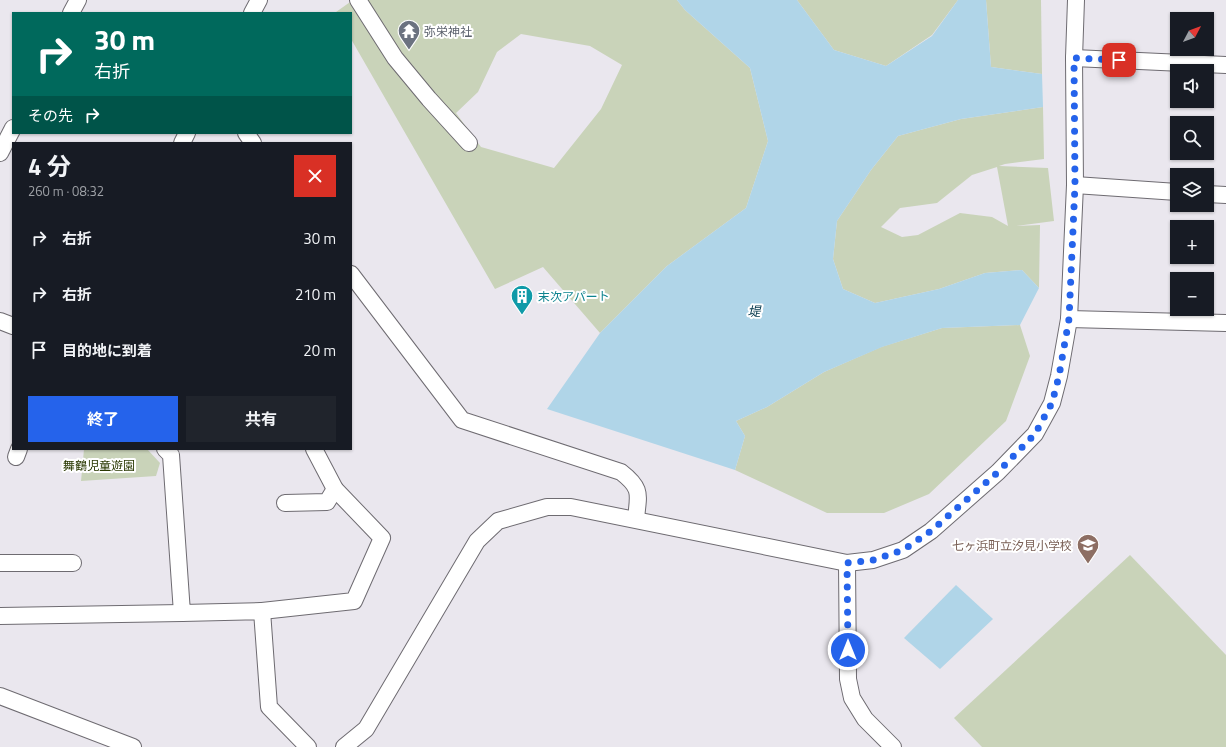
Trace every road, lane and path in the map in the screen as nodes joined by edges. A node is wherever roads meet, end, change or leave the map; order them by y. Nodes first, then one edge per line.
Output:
1 (78, 0) edge
2 (259, 0) edge
3 (358, 0) edge
4 (1076, 0) edge
5 (72, 12) edge
6 (253, 12) edge
7 (1074, 58) junction
8 (1226, 66) edge
9 (12, 130) edge
10 (469, 143) dead end
11 (0, 153) edge
12 (1075, 185) junction
13 (1170, 192) edge
14 (1214, 194) edge
15 (1226, 195) edge
16 (352, 275) edge
17 (1069, 319) junction
18 (0, 321) edge
19 (1226, 323) edge
20 (12, 326) edge
21 (166, 450) edge
22 (315, 450) edge
23 (335, 489) junction
24 (285, 503) dead end
25 (636, 520) junction
26 (0, 563) edge
27 (73, 563) dead end
28 (847, 563) junction
29 (262, 611) junction
30 (182, 613) junction
31 (0, 616) edge
32 (0, 696) edge
33 (133, 747) edge
34 (308, 747) edge
35 (344, 747) edge
36 (893, 747) edge

1 - 5 street
2 - 6 street
3 - 10 street
4 - 7 street
7 - 8 street
7 - 12 street
9 - 11 street
12 - 13 street
12 - 17 street
14 - 15 street
16 - 25 street
17 - 19 street
17 - 28 street
18 - 20 street
21 - 30 street
22 - 23 street
23 - 24 street
23 - 29 street
25 - 28 street
25 - 35 street
26 - 27 street
28 - 36 street
29 - 30 street
29 - 34 street
30 - 31 street
32 - 33 street

